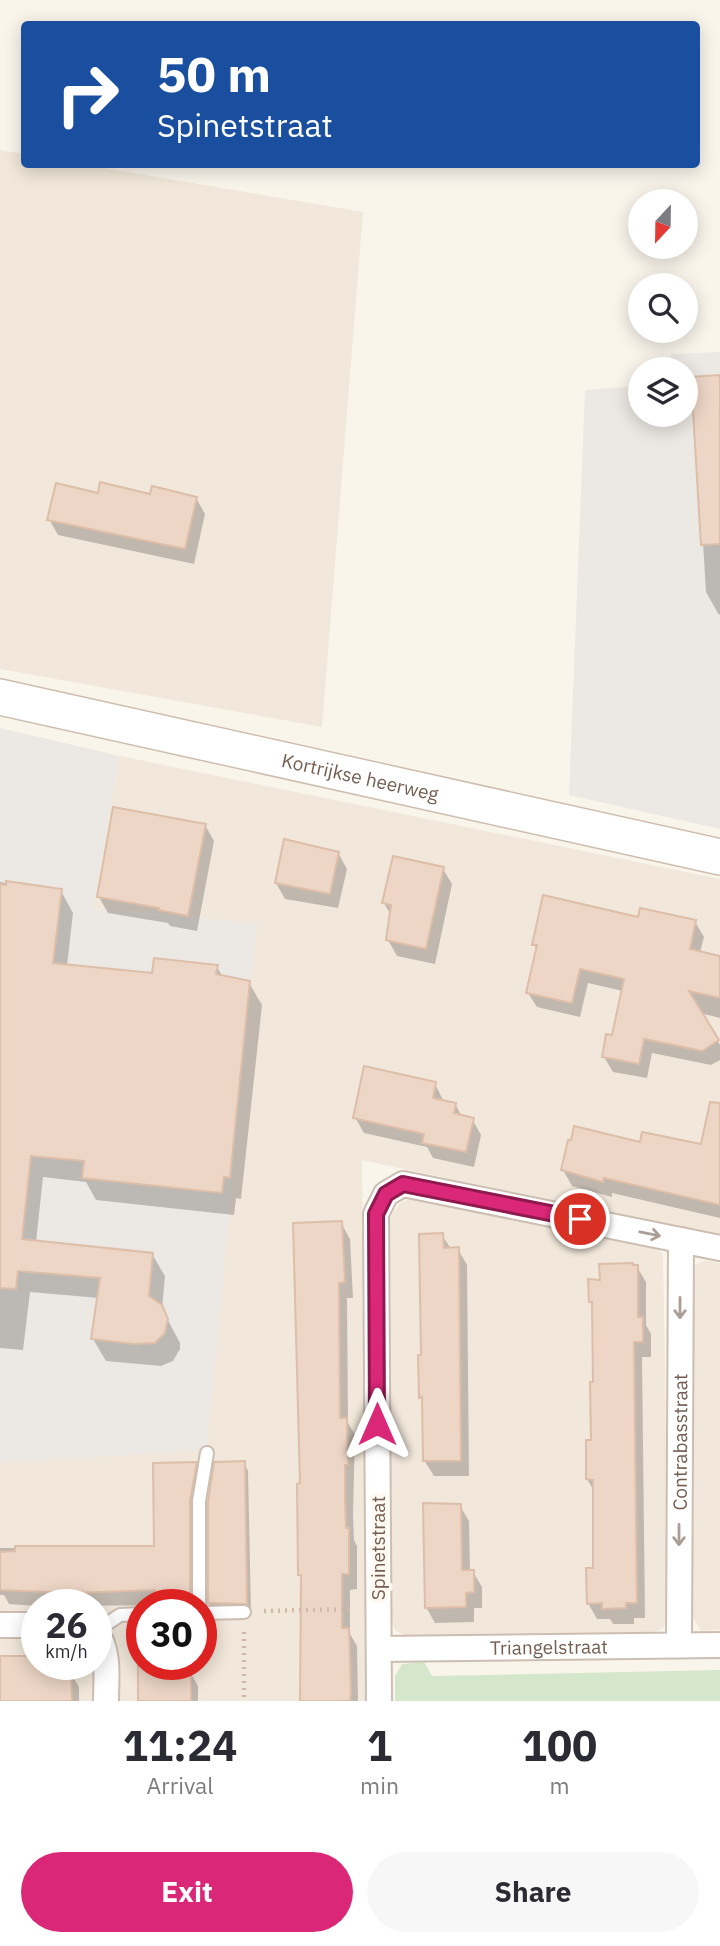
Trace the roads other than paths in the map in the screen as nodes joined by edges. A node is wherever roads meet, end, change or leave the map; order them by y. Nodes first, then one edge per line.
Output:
1 (0, 697) edge
2 (720, 857) edge
3 (681, 1240) junction
4 (720, 1248) edge
5 (207, 1453) dead end
6 (200, 1589) edge
7 (244, 1612) road end
8 (217, 1613) edge
9 (0, 1625) edge
10 (21, 1625) edge
11 (720, 1644) edge
12 (679, 1645) junction
13 (379, 1649) junction
14 (106, 1680) edge
15 (106, 1701) edge
16 (379, 1701) edge

1 - 2 street, Kortrijkse heerweg
3 - 4 street, Spinetstraat
3 -> 12 street, Contrabasstraat
13 -> 3 street, Spinetstraat
5 - 6 lane
7 - 8 lane
9 - 10 street
11 - 12 street, Triangelstraat
12 - 13 street, Triangelstraat
13 - 16 street, Spinetstraat
14 - 15 street

